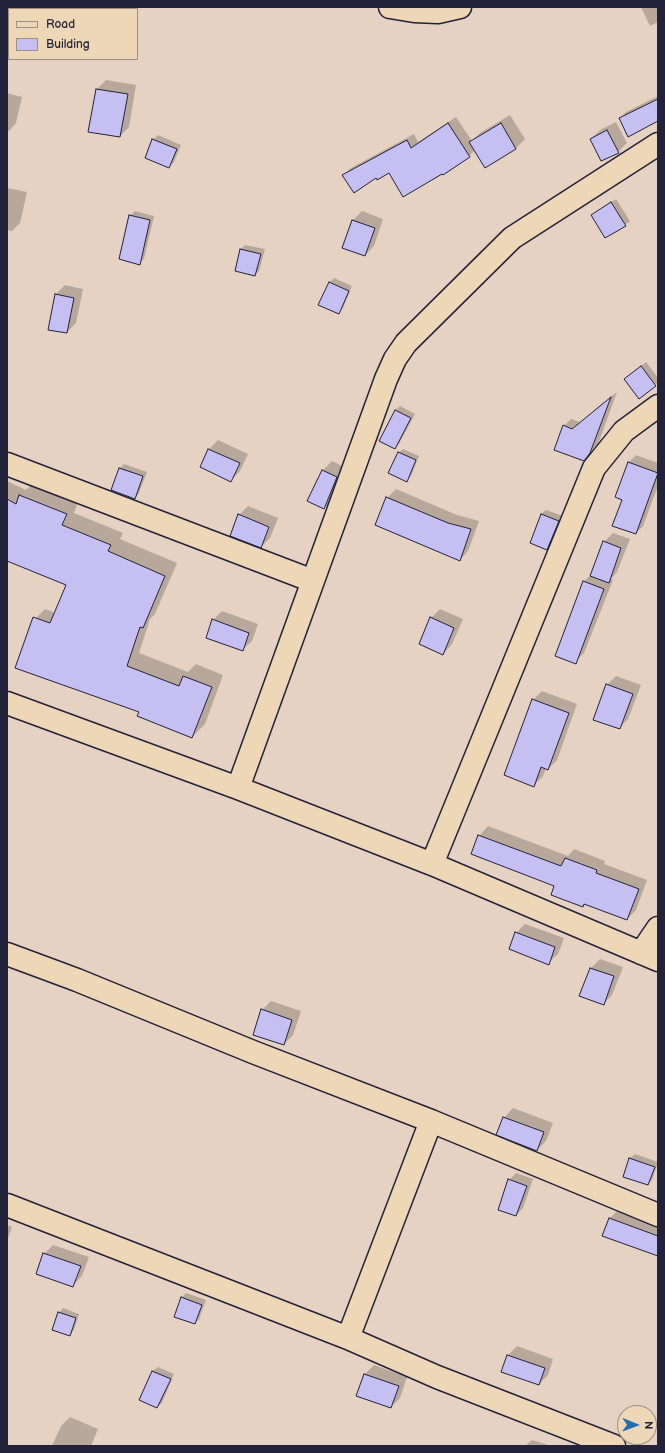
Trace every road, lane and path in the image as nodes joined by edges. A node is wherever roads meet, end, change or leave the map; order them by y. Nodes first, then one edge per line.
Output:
1 (390, 7) edge
2 (460, 7) edge
3 (658, 144) edge
4 (658, 406) edge
5 (7, 464) edge
6 (313, 581) junction
7 (7, 703) edge
8 (238, 788) junction
9 (432, 864) junction
10 (658, 928) edge
11 (7, 954) edge
12 (650, 957) edge
13 (431, 1121) junction
14 (7, 1205) edge
15 (658, 1215) edge
16 (348, 1338) junction
17 (614, 1446) edge

1 - 2 street
3 - 6 street
4 - 9 street
5 - 6 street
6 - 8 street
7 - 8 street
8 - 9 street
9 - 12 street
10 - 12 street
11 - 13 street
13 - 15 street
13 - 16 street
14 - 16 street
16 - 17 street

